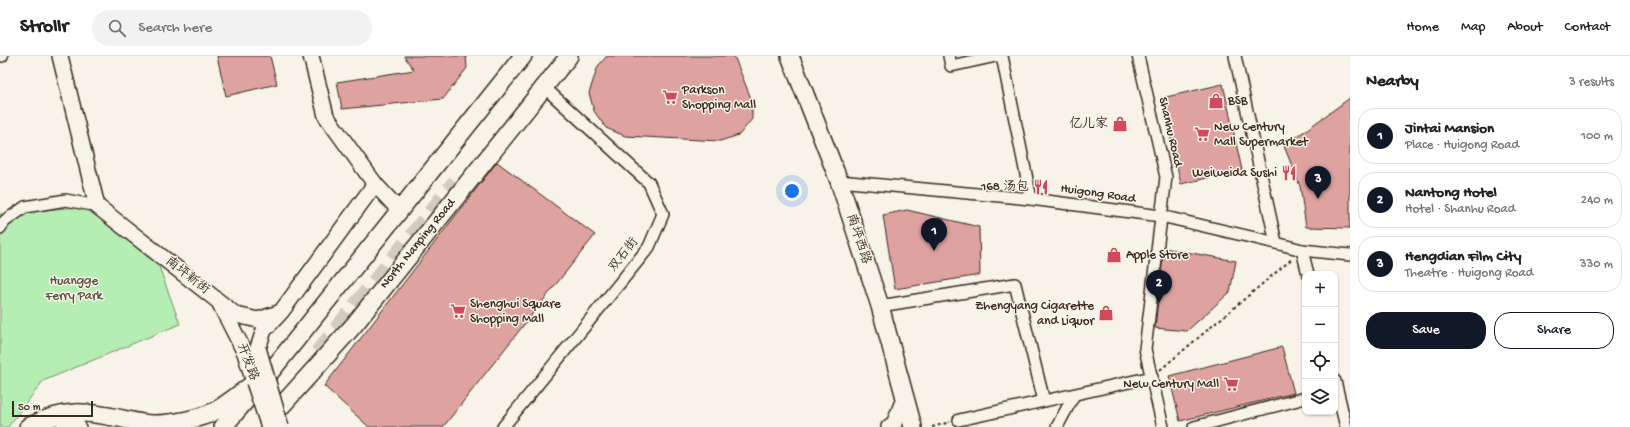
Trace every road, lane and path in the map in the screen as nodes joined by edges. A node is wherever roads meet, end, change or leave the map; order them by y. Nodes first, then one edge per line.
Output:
1 (60, 56) edge
2 (311, 56) edge
3 (523, 56) edge
4 (569, 56) edge
5 (777, 56) edge
6 (790, 56) edge
7 (949, 56) edge
8 (996, 56) edge
9 (1002, 56) edge
10 (1138, 56) edge
11 (1235, 56) edge
12 (544, 87) junction
13 (818, 129) junction
14 (839, 181) junction
15 (375, 184) junction
16 (1031, 199) junction
17 (98, 206) junction
18 (400, 210) junction
19 (1161, 216) junction
20 (0, 228) edge
21 (1276, 243) junction
22 (1302, 250) junction
23 (1350, 255) edge
24 (1307, 271) edge
25 (218, 300) junction
26 (880, 306) junction
27 (281, 312) junction
28 (272, 370) junction
29 (1152, 377) junction
30 (1074, 395) junction
31 (1338, 395) edge
32 (905, 396) junction
33 (1302, 399) edge
34 (1044, 401) junction
35 (959, 420) joint
36 (28, 427) edge
37 (66, 427) edge
38 (77, 427) edge
39 (223, 427) edge
40 (262, 427) edge
41 (269, 427) edge
42 (281, 427) edge
43 (503, 427) edge
44 (889, 427) edge
45 (913, 427) edge
46 (932, 427) edge
47 (1057, 427) edge
48 (1164, 427) edge
49 (1194, 427) edge
50 (1346, 427) edge

1 - 17 street
2 - 15 street
3 - 18 main road
4 - 12 main road, North Nanping Road
5 - 13 main road
6 - 13 main road, 南坪西路
7 - 8 street
9 - 16 street
10 - 19 street, Shanhu Road
11 - 21 street
12 - 40 main road, North Nanping Road
12 - 43 street, 双石街
13 - 14 main road, 南坪西路
14 - 16 street, Huigong Road
14 - 26 main road, 南坪西路
15 - 18 street
15 - 27 street
16 - 19 street, Huigong Road
17 - 20 street
17 - 25 street, 南坪新街
18 - 28 main road
19 - 21 street, Huigong Road
19 - 29 street, Shanhu Road
21 - 22 street, Huigong Road
22 - 23 street, Huigong Road
22 - 24 street
22 - 29 path
25 - 27 street, 南坪新街
25 - 41 street, 开发路, bridge
26 - 32 main road, 南坪西路
26 - 34 street
27 - 42 street, 开发路, bridge
28 - 36 main road
28 - 39 main road
29 - 30 street
29 - 48 street, Shanhu Road
30 - 34 street
30 - 47 street
31 - 50 street
32 - 44 street
32 - 45 main road, 南坪西路
33 - 49 street
34 - 35 street
35 - 46 path
37 - 38 main road

